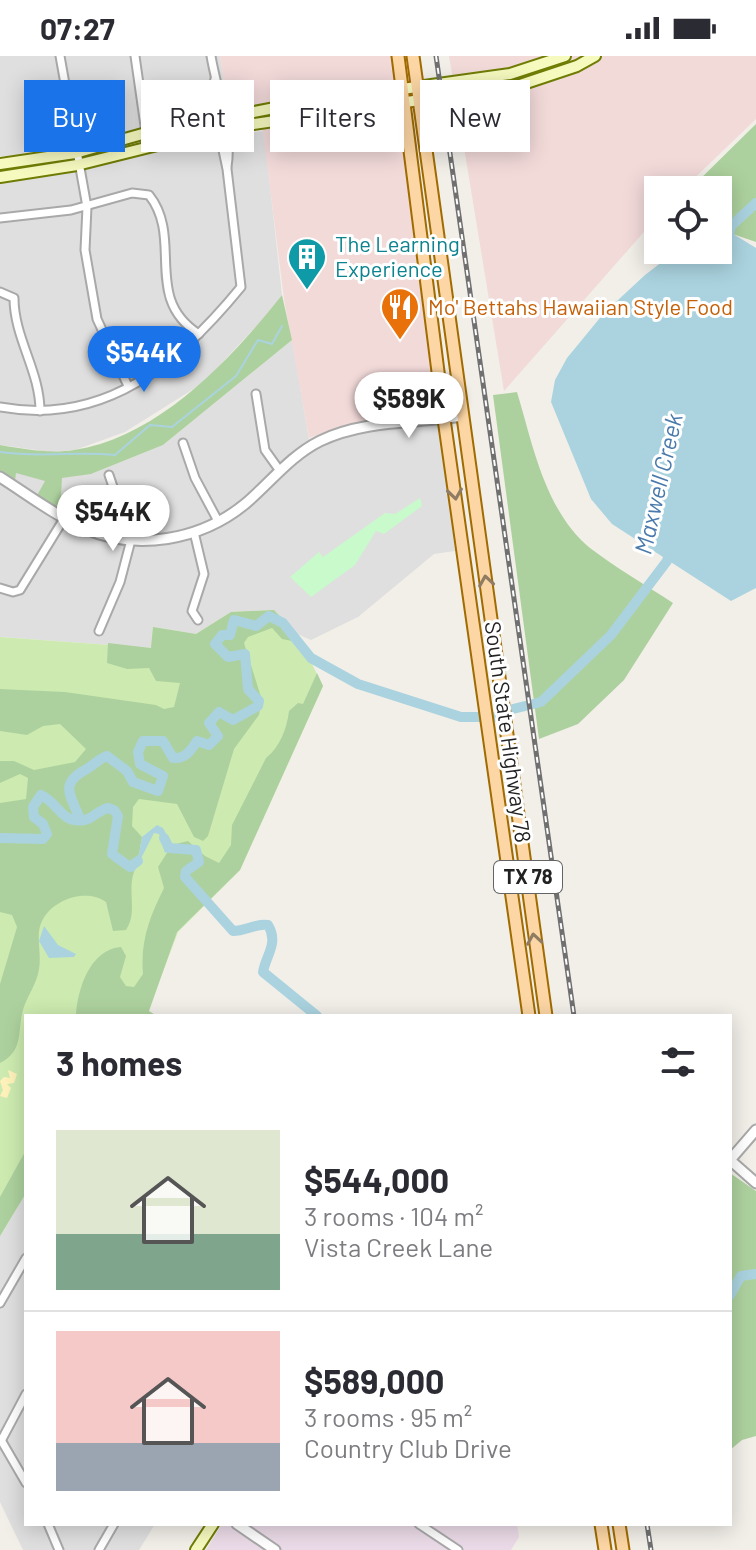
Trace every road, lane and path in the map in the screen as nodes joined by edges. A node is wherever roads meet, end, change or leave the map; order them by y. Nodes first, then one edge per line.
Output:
1 (60, 56) edge
2 (135, 56) edge
3 (211, 56) edge
4 (398, 56) edge
5 (413, 56) edge
6 (565, 56) edge
7 (595, 56) edge
8 (529, 69) junction
9 (216, 80) edge
10 (401, 80) edge
11 (531, 82) joint
12 (417, 87) junction
13 (404, 88) edge
14 (141, 98) edge
15 (420, 101) joint
16 (404, 104) joint
17 (141, 135) edge
18 (141, 143) edge
19 (224, 152) edge
20 (427, 152) edge
21 (76, 159) junction
22 (0, 164) edge
23 (0, 177) edge
24 (87, 207) junction
25 (417, 209) junction
26 (0, 218) edge
27 (444, 266) junction
28 (0, 292) edge
29 (199, 334) junction
30 (128, 386) junction
31 (256, 394) dead end
32 (0, 407) edge
33 (40, 411) junction
34 (462, 411) junction
35 (444, 414) junction
36 (183, 443) dead end
37 (280, 471) junction
38 (109, 475) dead end
39 (0, 477) edge
40 (65, 517) junction
41 (218, 521) junction
42 (194, 532) junction
43 (131, 540) junction
44 (0, 588) edge
45 (198, 620) dead end
46 (99, 631) dead end
47 (529, 1014) edge
48 (546, 1014) edge
49 (756, 1130) edge
50 (732, 1158) edge
51 (732, 1162) edge
52 (756, 1183) edge
53 (24, 1261) edge
54 (0, 1303) edge
55 (24, 1398) edge
56 (1, 1439) edge
57 (24, 1479) edge
58 (49, 1526) edge
59 (113, 1526) edge
60 (212, 1526) edge
61 (240, 1526) edge
62 (422, 1526) edge
63 (601, 1526) edge
64 (619, 1526) edge
65 (59, 1550) edge
66 (99, 1550) edge
67 (196, 1550) edge
68 (275, 1550) edge
69 (458, 1550) edge
70 (605, 1550) edge
71 (623, 1550) edge

1 - 21 street
2 - 14 street
3 - 9 street
4 - 10 main road, TX 78
5 - 12 main road, TX 78
6 - 8 main road
7 - 11 main road
8 - 11 main road
8 - 12 main road
12 - 13 main road
12 - 15 main road, TX 78
15 - 16 main road
16 - 25 main road, TX 78
17 - 21 main road
18 - 21 main road
19 - 29 street
20 - 27 main road, TX 78
21 - 22 main road
21 - 23 main road
21 - 24 street
24 - 26 street
24 - 29 street
24 - 30 street
25 - 27 main road
25 - 35 main road, TX 78
27 - 34 main road, TX 78
28 - 33 street
29 - 30 street
30 - 33 street
31 - 37 street
32 - 33 street
34 - 35 street
48 -> 34 main road, South State Highway 78 / TX 78
35 - 37 street
35 -> 47 main road, South State Highway 78 / TX 78
36 - 41 street
37 - 41 street
38 - 43 street
39 - 40 street
40 - 43 street
40 - 44 street
41 - 42 street
42 - 43 street
42 - 45 street
43 - 46 street
49 - 50 street
51 - 52 street
53 - 54 street
55 - 56 street
56 - 57 street
58 - 65 street
59 - 66 street
60 - 67 main road
61 - 68 street
62 - 69 street
63 - 70 main road
64 - 71 main road

